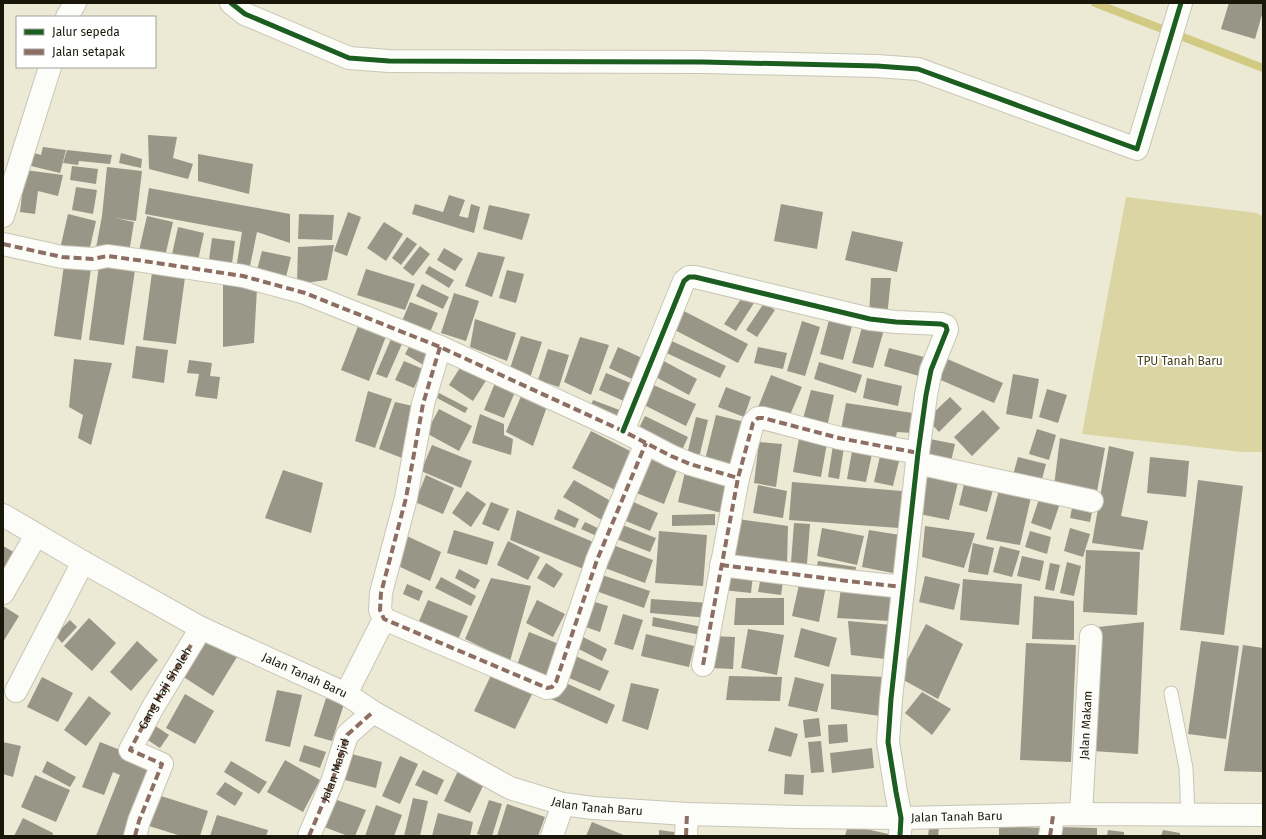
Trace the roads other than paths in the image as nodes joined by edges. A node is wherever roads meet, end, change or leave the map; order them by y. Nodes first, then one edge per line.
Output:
1 (75, 3) edge
2 (231, 3) edge
3 (1179, 7) edge
4 (68, 16) edge
5 (50, 68) edge
6 (3, 216) edge
7 (3, 244) edge
8 (440, 347) junction
9 (623, 430) junction
10 (646, 443) junction
11 (918, 458) junction
12 (738, 478) junction
13 (1092, 501) dead end
14 (3, 515) edge
15 (36, 535) junction
16 (83, 562) junction
17 (721, 565) junction
18 (903, 587) junction
19 (3, 593) edge
20 (384, 619) junction
21 (201, 628) junction
22 (1091, 636) dead end
23 (703, 665) dead end
24 (350, 686) junction
25 (16, 691) dead end
26 (1171, 693) dead end
27 (373, 712) junction
28 (563, 804) junction
29 (1081, 807) junction
30 (1188, 809) junction
31 (687, 814) junction
32 (1263, 815) edge
33 (1051, 826) edge
34 (901, 827) edge
35 (135, 836) edge
36 (309, 836) edge
37 (552, 836) edge
38 (686, 836) edge

1 - 4 street
2 - 3 street
5 - 6 street
7 - 8 street
8 - 9 street
8 - 20 street
9 - 10 street
9 - 11 street
10 - 12 street
10 - 20 street
11 - 12 street
11 - 13 street
11 - 18 street
12 - 17 street
14 - 15 street, Jalan Tanah Baru
15 - 16 street, Jalan Tanah Baru
15 - 19 street
16 - 21 street, Jalan Tanah Baru
16 - 25 street
17 - 18 street
17 - 23 street
18 - 34 street
20 - 24 street
21 - 24 street, Jalan Tanah Baru
21 - 35 street, Gang Haji Sholeh
22 - 29 street, Jalan Makam
24 - 27 street, Jalan Tanah Baru
26 - 30 lane
27 - 28 street, Jalan Tanah Baru
27 - 36 street, Jalan Masjid
28 - 31 street, Jalan Tanah Baru
28 - 37 street
29 - 30 street, Jalan Tanah Baru
29 - 33 street, Jalan Tanah Baru
30 - 32 street, Jalan Tanah Baru
31 - 34 street, Jalan Tanah Baru
31 - 38 street
33 - 34 street, Jalan Tanah Baru

